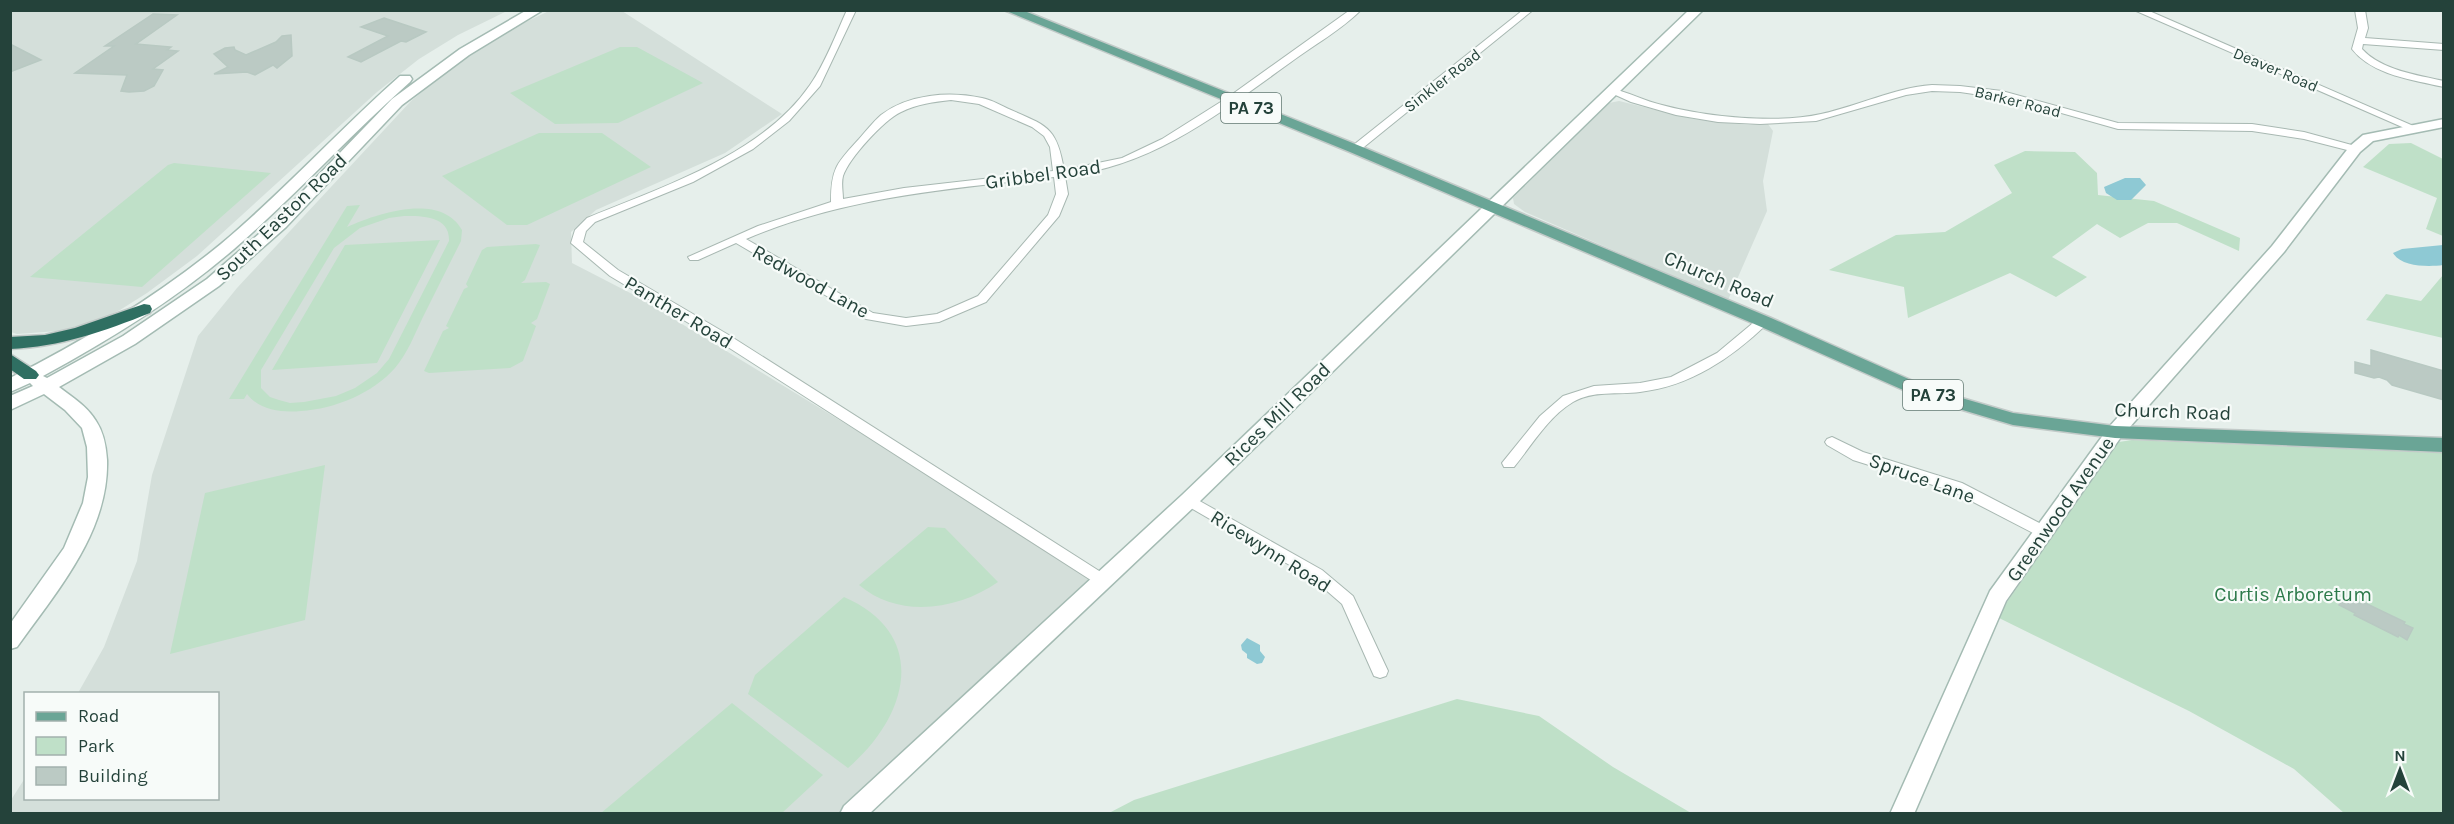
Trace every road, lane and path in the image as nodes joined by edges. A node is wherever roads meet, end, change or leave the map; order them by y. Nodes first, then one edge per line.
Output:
1 (516, 10) edge
2 (537, 10) edge
3 (852, 10) edge
4 (1010, 10) edge
5 (1357, 10) edge
6 (1529, 10) edge
7 (1697, 10) edge
8 (2138, 10) edge
9 (2360, 10) edge
10 (2359, 40) junction
11 (2444, 48) edge
12 (2444, 84) edge
13 (1614, 92) junction
14 (1231, 100) junction
15 (371, 110) junction
16 (388, 112) junction
17 (2444, 123) edge
18 (2413, 128) junction
19 (1355, 149) junction
20 (2355, 149) junction
21 (1060, 174) junction
22 (837, 204) junction
23 (1491, 207) junction
24 (736, 239) junction
25 (694, 257) dead end
26 (144, 309) junction
27 (1763, 321) junction
28 (10, 343) edge
29 (10, 360) edge
30 (30, 375) junction
31 (10, 386) edge
32 (46, 387) junction
33 (10, 405) edge
34 (2115, 432) junction
35 (1832, 442) dead end
36 (2444, 445) edge
37 (1509, 463) dead end
38 (1189, 500) junction
39 (2044, 532) junction
40 (1102, 580) junction
41 (10, 641) edge
42 (1380, 671) dead end
43 (852, 813) edge
44 (1902, 813) edge

1 - 15 main road, South Easton Road
2 - 16 main road, South Easton Road
3 - 40 street, Panther Road
4 - 14 main road, Church Road / PA 73
5 - 14 street, Gribbel Road
6 - 19 street, Sinkler Road
7 - 13 main road, Rices Mill Road
8 - 18 street, Deaver Road
9 - 10 street
10 - 11 street
10 - 12 street
13 - 20 street, Barker Road
13 - 23 main road, Rices Mill Road
14 - 19 main road, Church Road / PA 73
14 - 21 street, Gribbel Road
15 - 16 main road
15 - 26 main road, South Easton Road
16 - 32 main road, South Easton Road
17 - 18 main road, Greenwood Avenue
18 - 20 main road, Greenwood Avenue
19 - 23 main road, Church Road / PA 73
20 - 34 main road, Greenwood Avenue
21 - 22 street, Gribbel Road
21 - 22 street, Redwood Lane
21 - 24 street, Redwood Lane
22 - 24 street, Gribbel Road
23 - 27 main road, Church Road / PA 73
23 - 38 main road, Rices Mill Road
24 - 25 street, Gribbel Road
26 - 28 highway
26 - 30 main road, South Easton Road
27 - 34 main road, Church Road / PA 73
27 - 37 street
29 - 30 highway
30 - 31 main road, South Easton Road
30 - 32 main road
32 - 33 main road, South Easton Road
32 - 41 main road
34 - 36 main road, Church Road / PA 73
34 - 39 main road, Greenwood Avenue
35 - 39 street, Spruce Lane
38 - 40 main road, Rices Mill Road
38 - 42 street, Ricewynn Road
39 - 44 main road, Greenwood Avenue
40 - 43 main road, Rices Mill Road

